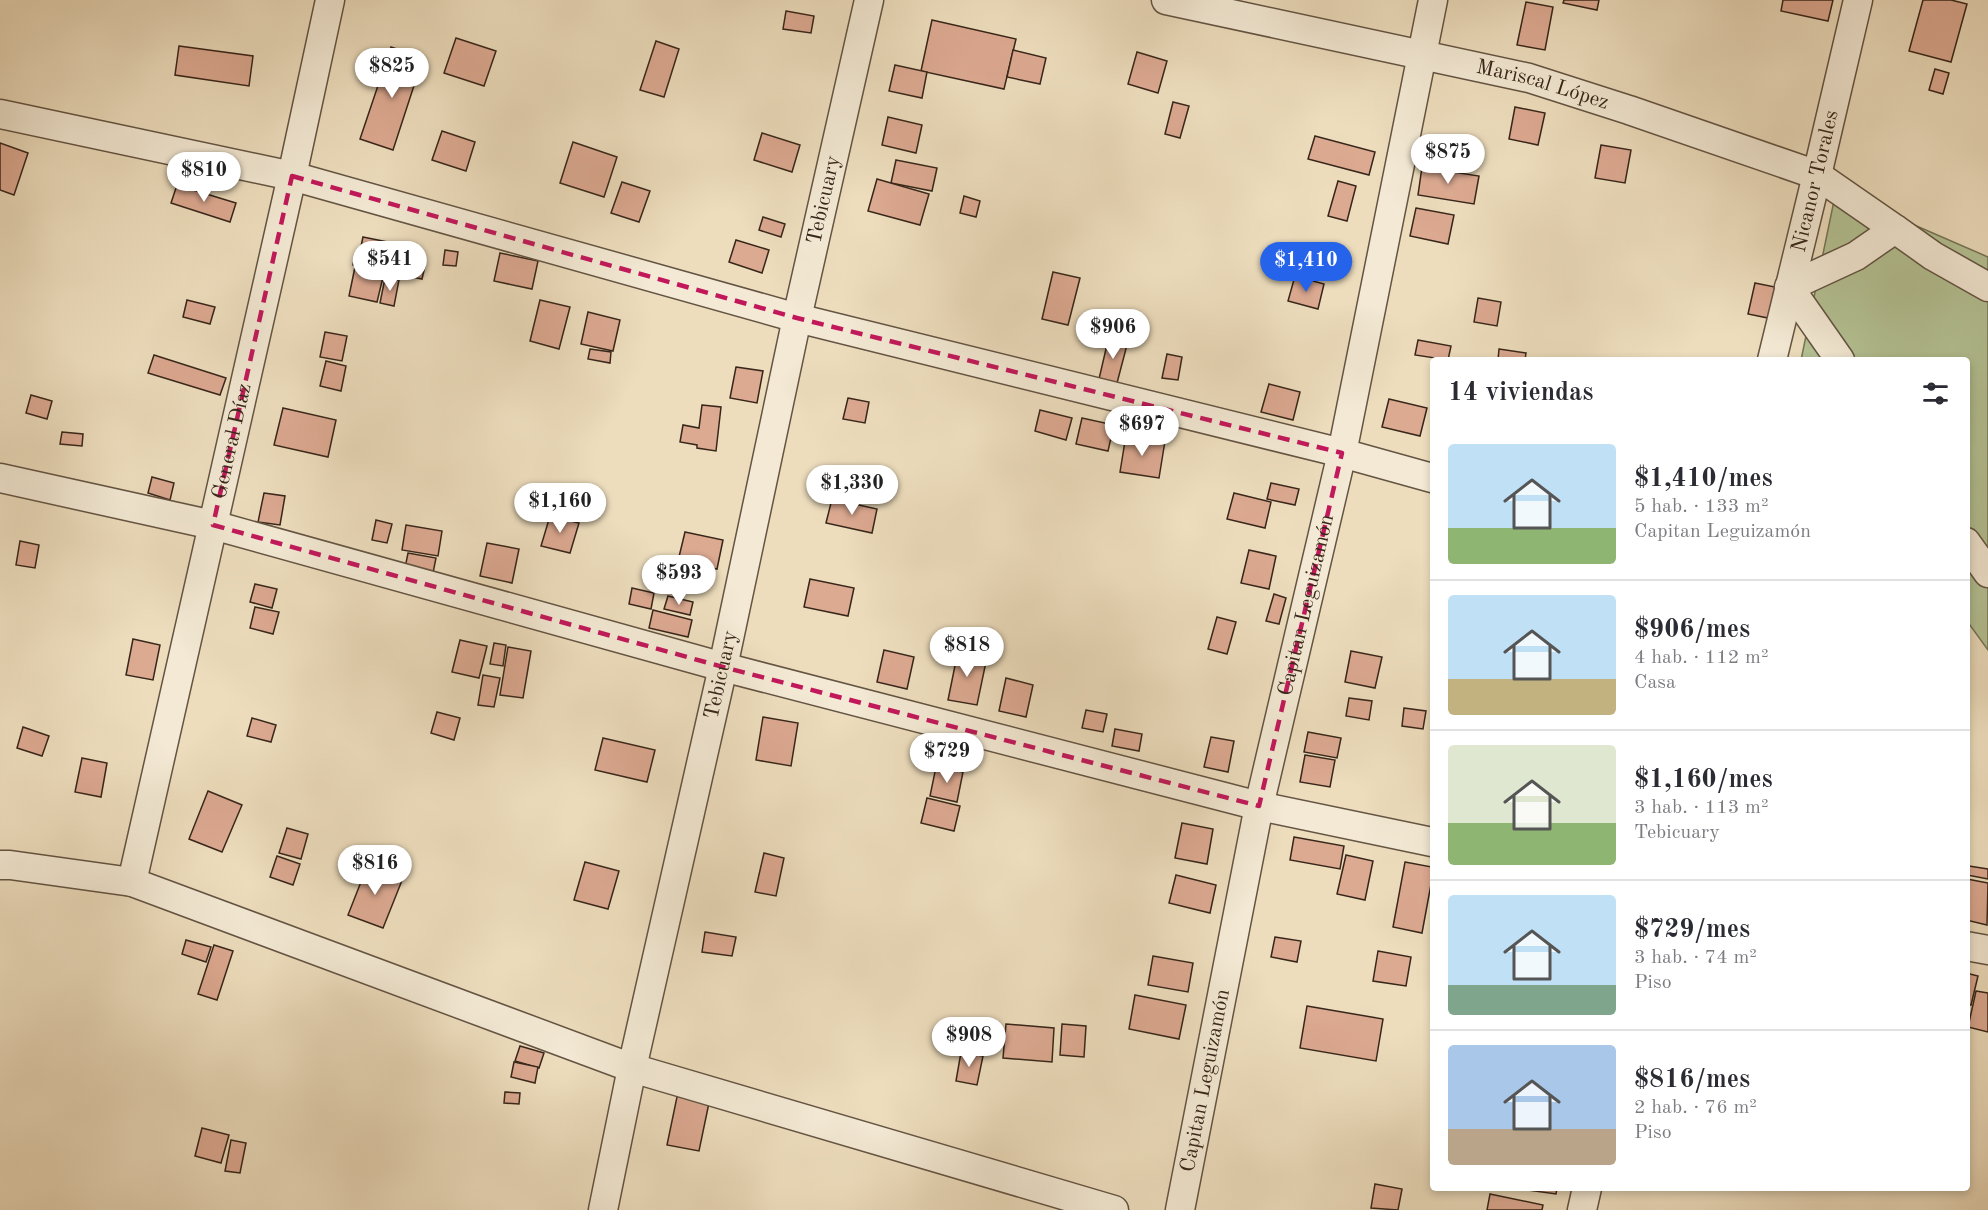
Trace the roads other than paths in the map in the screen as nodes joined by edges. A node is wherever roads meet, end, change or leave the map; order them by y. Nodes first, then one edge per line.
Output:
1 (330, 0) edge
2 (869, 0) edge
3 (1166, 0) edge
4 (1433, 0) edge
5 (1858, 0) edge
6 (1423, 57) junction
7 (0, 114) edge
8 (1817, 175) junction
9 (292, 176) junction
10 (1895, 229) junction
11 (1789, 287) junction
12 (1988, 287) edge
13 (797, 318) junction
14 (1773, 357) edge
15 (1838, 357) edge
16 (1342, 453) junction
17 (1430, 477) edge
18 (0, 478) edge
19 (213, 525) junction
20 (1970, 548) edge
21 (1988, 573) edge
22 (723, 667) junction
23 (1259, 806) junction
24 (1430, 842) edge
25 (3, 860) edge
26 (132, 882) junction
27 (1970, 947) edge
28 (1988, 950) edge
29 (632, 1068) junction
30 (1586, 1191) edge
31 (603, 1210) edge
32 (1114, 1210) edge
33 (1180, 1210) edge
34 (1582, 1210) edge

1 - 9 street, General Díaz
2 - 13 street, Tebicuary
3 - 6 street, Mariscal López
4 - 6 street, Capitan Leguizamón
5 - 8 street, Nicanor Torales
6 - 8 street, Mariscal López
6 - 16 street, Capitan Leguizamón
7 - 9 street
8 - 10 street, Mariscal López
8 - 11 street, Nicanor Torales
9 - 13 street
9 - 19 street, General Díaz
10 - 11 street
10 - 12 street, Mariscal López
11 - 14 street, Nicanor Torales
11 - 15 street
13 - 16 street
13 - 22 street, Tebicuary
16 - 17 street
16 - 23 street, Capitan Leguizamón
18 - 19 street
19 - 22 street
19 - 26 street, General Díaz
20 - 21 street
22 - 23 street
22 - 29 street, Tebicuary
23 - 24 street
23 - 33 street, Capitan Leguizamón
25 - 26 street
26 - 29 street
27 - 28 street
29 - 31 street, Tebicuary
29 - 32 street
30 - 34 street

